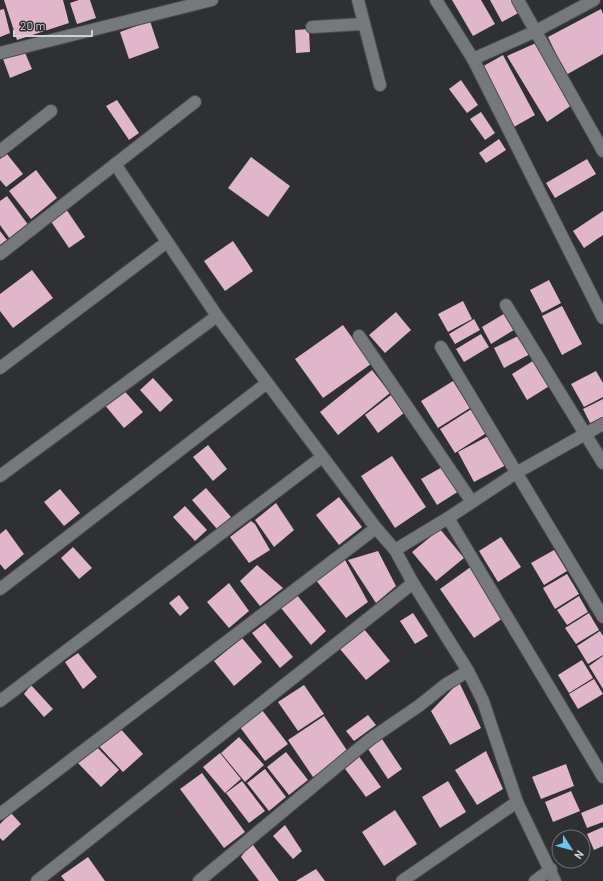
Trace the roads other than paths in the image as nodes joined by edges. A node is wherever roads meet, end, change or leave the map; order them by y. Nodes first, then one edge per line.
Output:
1 (212, 0) edge
2 (358, 0) edge
3 (436, 0) edge
4 (518, 0) edge
5 (594, 0) edge
6 (363, 24) junction
7 (312, 27) dead end
8 (536, 32) junction
9 (0, 53) edge
10 (473, 59) junction
11 (380, 85) dead end
12 (195, 102) dead end
13 (51, 111) dead end
14 (603, 151) edge
15 (0, 152) edge
16 (115, 164) junction
17 (167, 242) junction
18 (0, 254) edge
19 (506, 305) dead end
20 (218, 316) junction
21 (603, 318) edge
22 (359, 336) dead end
23 (441, 347) dead end
24 (0, 368) edge
25 (267, 383) junction
26 (603, 424) edge
27 (585, 434) junction
28 (322, 457) junction
29 (603, 463) edge
30 (516, 473) junction
31 (0, 476) edge
32 (472, 502) junction
33 (448, 518) junction
34 (376, 528) junction
35 (395, 550) junction
36 (413, 583) junction
37 (0, 589) edge
38 (603, 617) edge
39 (468, 671) junction
40 (0, 701) edge
41 (603, 777) edge
42 (517, 802) junction
43 (0, 814) edge
44 (551, 870) junction
45 (36, 881) edge
46 (199, 881) edge
47 (402, 881) edge
48 (535, 881) edge
49 (555, 881) edge

1 - 9 street
2 - 6 street
3 - 10 street
4 - 8 street
5 - 8 street
6 - 7 street
6 - 11 street
8 - 10 street
8 - 14 street
10 - 21 street
12 - 16 street
13 - 15 street
16 - 17 street
16 - 18 street
17 - 20 street
17 - 24 street
19 - 27 street
20 - 25 street
20 - 31 street
22 - 32 street
23 - 30 street
25 - 28 street
25 - 37 street
26 - 27 street
27 - 29 street
27 - 30 street
28 - 34 street
28 - 40 street
30 - 32 street
30 - 38 street
32 - 33 street
33 - 35 street
33 - 41 street
34 - 35 street
34 - 43 street
35 - 36 street
36 - 39 street
36 - 45 street
39 - 42 street
39 - 46 street
42 - 44 street
42 - 47 street
44 - 48 street
44 - 49 street

